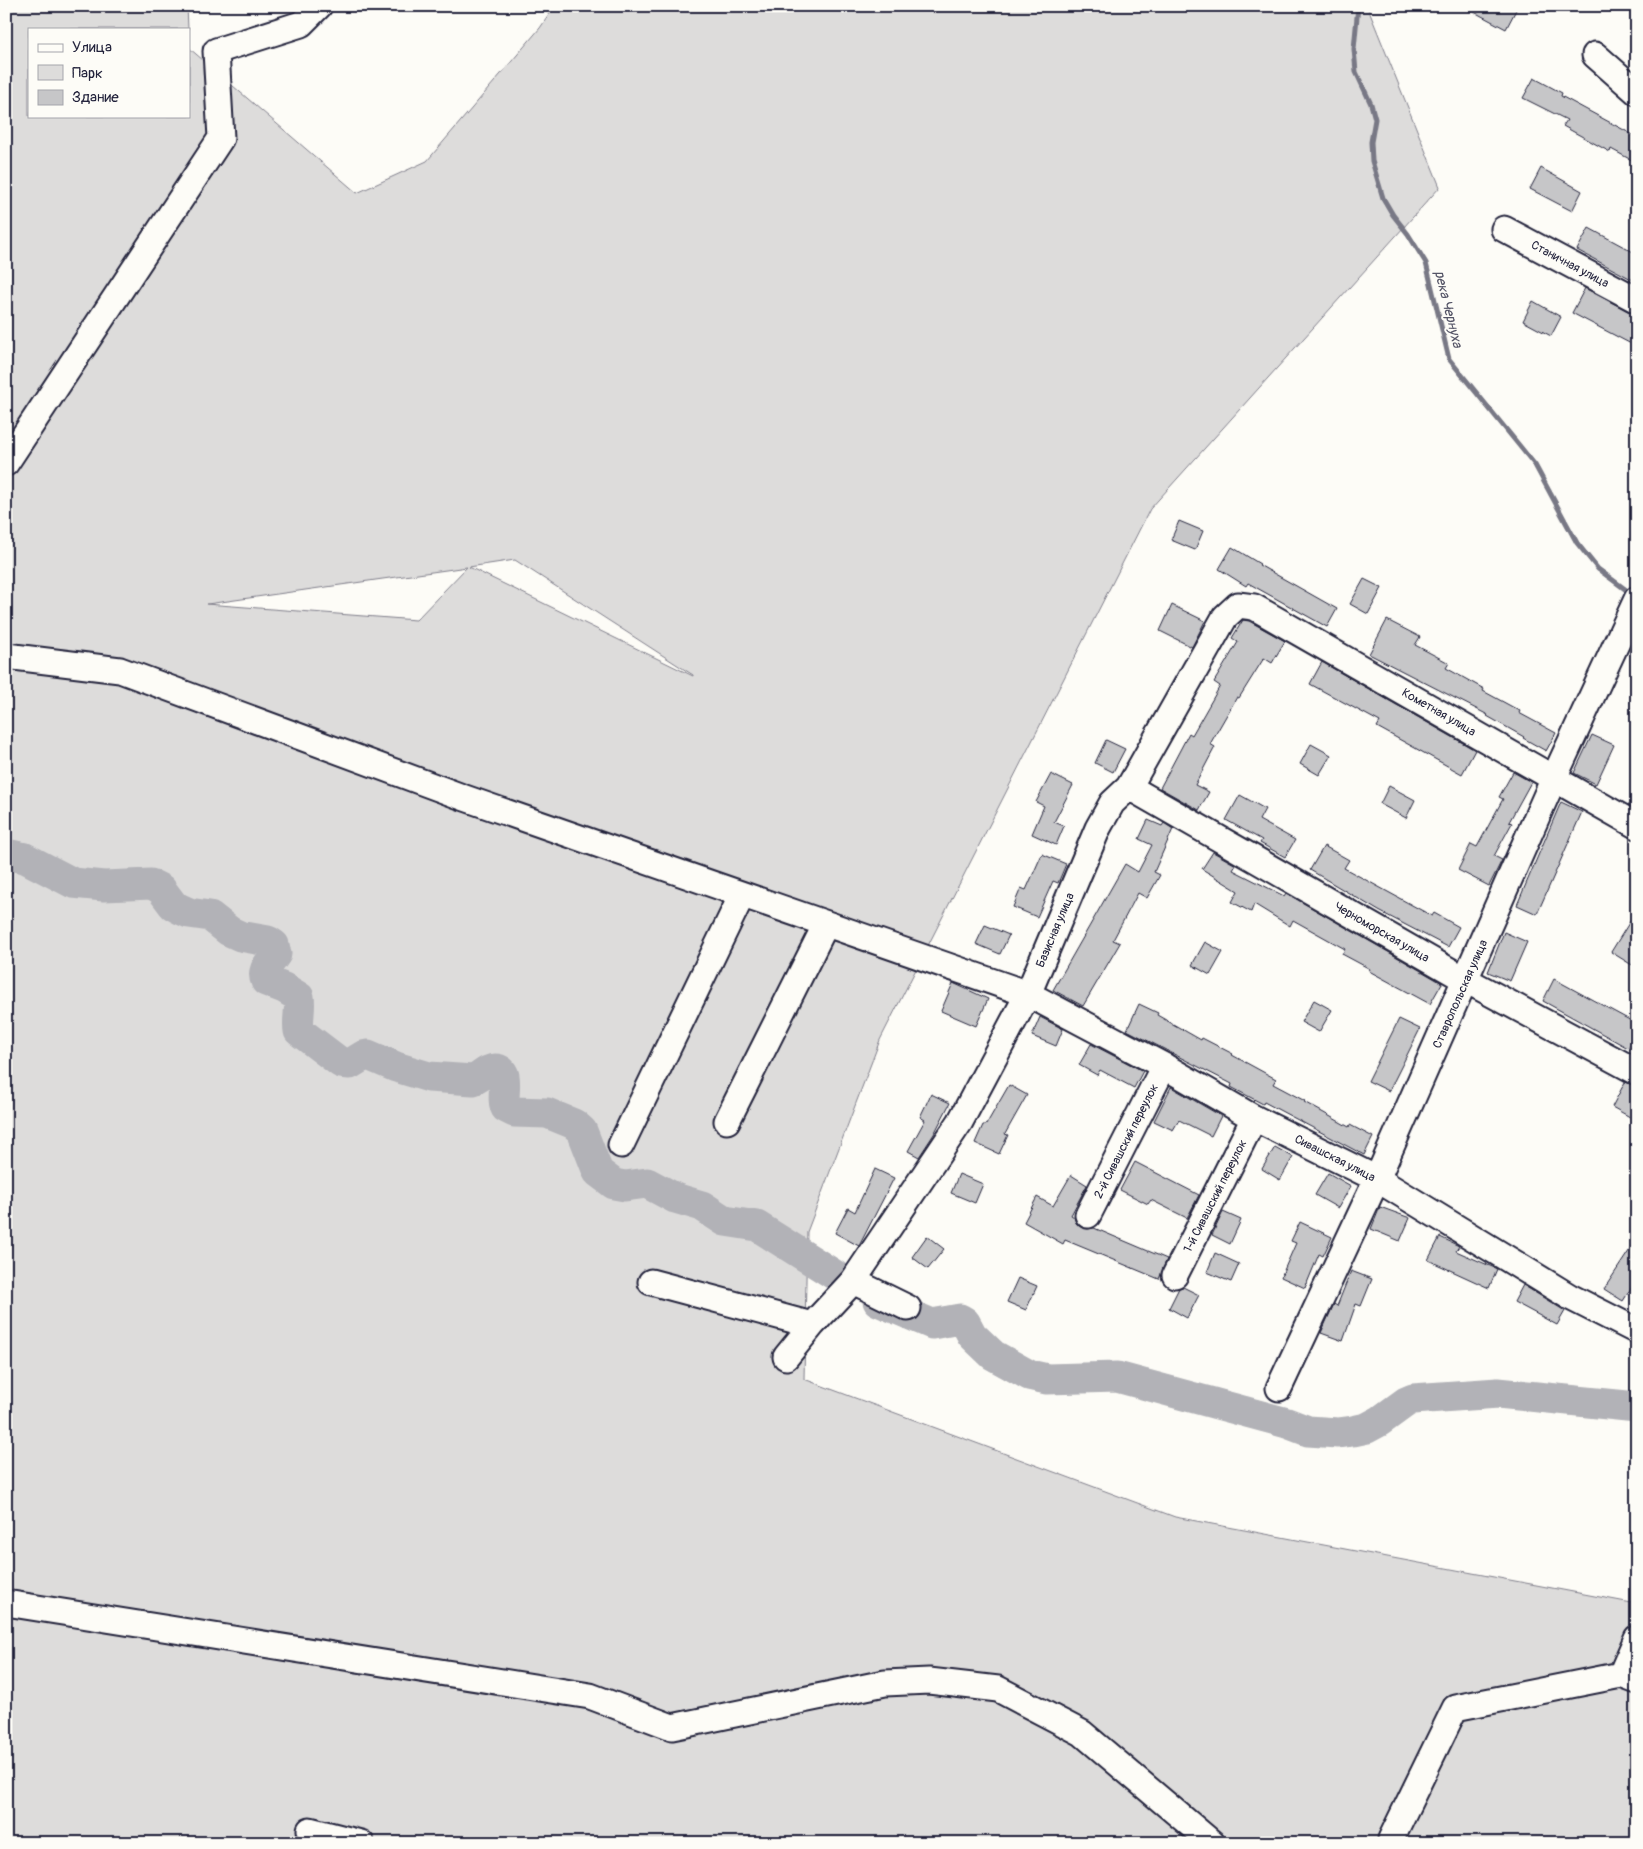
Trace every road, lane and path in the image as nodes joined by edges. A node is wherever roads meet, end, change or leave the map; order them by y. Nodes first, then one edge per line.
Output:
1 (319, 6) edge
2 (1595, 55) dead end
3 (1637, 92) edge
4 (1504, 228) dead end
5 (1637, 300) edge
6 (6, 462) edge
7 (1635, 604) edge
8 (1238, 605) joint
9 (6, 656) edge
10 (1554, 778) junction
11 (1129, 787) junction
12 (1637, 826) edge
13 (742, 895) junction
14 (826, 924) junction
15 (1466, 980) junction
16 (1028, 994) junction
17 (1164, 1066) junction
18 (1637, 1072) edge
19 (1254, 1118) junction
20 (726, 1121) dead end
21 (621, 1145) dead end
22 (1377, 1179) junction
23 (1088, 1215) dead end
24 (1175, 1275) dead end
25 (853, 1281) junction
26 (651, 1282) dead end
27 (908, 1308) dead end
28 (1634, 1323) edge
29 (812, 1325) junction
30 (786, 1357) dead end
31 (1278, 1388) dead end
32 (6, 1603) edge
33 (1637, 1638) edge
34 (1629, 1678) edge
35 (310, 1830) dead end
36 (361, 1843) edge
37 (1212, 1843) edge
38 (1391, 1843) edge

1 - 6 street
2 - 3 street
4 - 5 street, Станичная улица
7 - 10 street, Ставропольская улица
8 - 10 street, Кометная улица
8 - 11 street, Базисная улица
9 - 13 street, Сивашская улица
10 - 12 street, Кометная улица
10 - 15 street, Ставропольская улица
11 - 15 street, Черноморская улица
11 - 16 street, Базисная улица
13 - 14 street, Сивашская улица
13 - 21 street
14 - 16 street, Сивашская улица
14 - 20 street
15 - 18 street, Черноморская улица
15 - 22 street, Ставропольская улица
16 - 17 street, Сивашская улица
16 - 25 street, Базисная улица
17 - 19 street, Сивашская улица
17 - 23 street, 2-й Сивашский переулок
19 - 22 street, Сивашская улица
19 - 24 street, 1-й Сивашский переулок
22 - 28 street, Сивашская улица
22 - 31 street, Ставропольская улица
25 - 27 street
25 - 29 street, Базисная улица
26 - 29 street
29 - 30 street, Базисная улица
32 - 37 street
33 - 34 street
34 - 38 street
35 - 36 street

